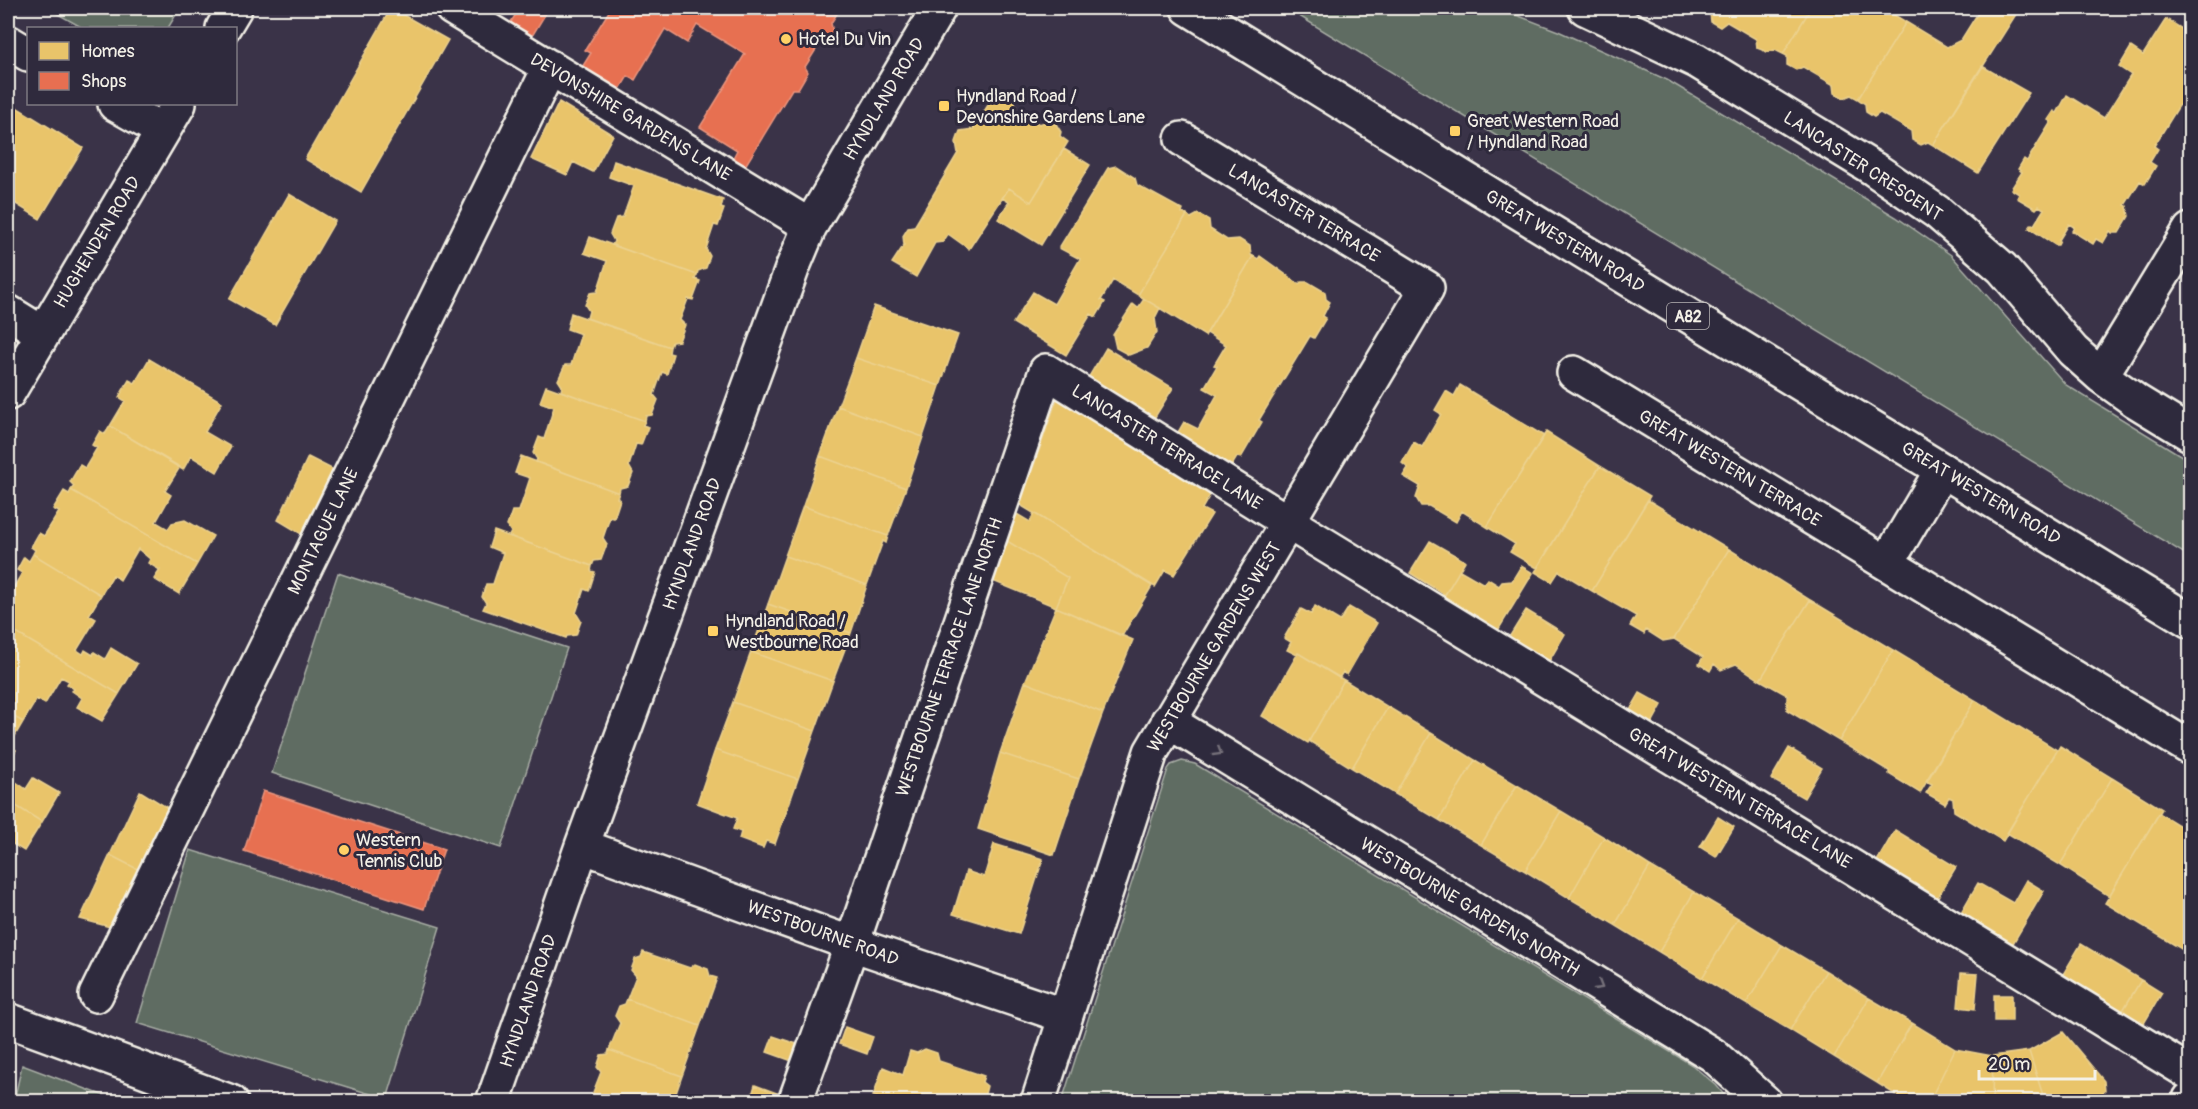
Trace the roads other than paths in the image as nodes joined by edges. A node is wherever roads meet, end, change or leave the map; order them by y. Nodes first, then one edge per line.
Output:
1 (235, 8) edge
2 (452, 8) edge
3 (939, 8) edge
4 (1188, 8) edge
5 (1585, 8) edge
6 (224, 27) edge
7 (8, 42) edge
8 (27, 53) edge
9 (550, 67) junction
10 (117, 105) edge
11 (178, 105) edge
12 (163, 131) junction
13 (1182, 139) dead end
14 (810, 225) junction
15 (2190, 230) edge
16 (1427, 288) joint
17 (8, 312) edge
18 (42, 333) junction
19 (1046, 371) joint
20 (1574, 373) dead end
21 (2101, 376) junction
22 (11, 387) edge
23 (2190, 434) edge
24 (1942, 470) junction
25 (1288, 523) junction
26 (1887, 563) junction
27 (2190, 621) edge
28 (1168, 722) junction
29 (2190, 748) edge
30 (582, 846) junction
31 (852, 944) junction
32 (96, 995) dead end
33 (1065, 1016) junction
34 (8, 1020) edge
35 (2190, 1073) edge
36 (231, 1101) edge
37 (492, 1101) edge
38 (795, 1101) edge
39 (1038, 1101) edge
40 (1765, 1101) edge

1 - 6 street
2 - 9 street, DEVONSHIRE GARDENS LANE
3 - 14 street, HYNDLAND ROAD
4 - 24 street, GREAT WESTERN ROAD / A82
5 - 21 street, LANCASTER CRESCENT
7 - 8 street
9 - 14 street, DEVONSHIRE GARDENS LANE
9 - 32 street, MONTAGUE LANE
10 - 12 street
11 - 12 street, HUGHENDEN ROAD
12 - 18 street, HUGHENDEN ROAD
13 - 16 street, LANCASTER TERRACE
14 - 30 street, HYNDLAND ROAD
15 - 21 street
16 - 25 street, WESTBOURNE GARDENS WEST
17 - 18 street
18 - 22 street, HUGHENDEN ROAD
19 - 25 street, LANCASTER TERRACE LANE
19 - 31 street, WESTBOURNE TERRACE LANE NORTH
20 - 26 street, GREAT WESTERN TERRACE
21 - 23 street, LANCASTER CRESCENT
24 - 26 street
24 - 27 street, GREAT WESTERN ROAD / A82
25 - 28 street, WESTBOURNE GARDENS WEST
25 - 35 street, GREAT WESTERN TERRACE LANE
26 - 29 street, GREAT WESTERN TERRACE
28 - 33 street, WESTBOURNE GARDENS WEST
28 -> 40 street, WESTBOURNE GARDENS NORTH
30 - 31 street, WESTBOURNE ROAD
30 - 37 street, HYNDLAND ROAD
31 - 33 street, WESTBOURNE ROAD
31 - 38 street, WESTBOURNE TERRACE LANE NORTH
33 - 39 street, WESTBOURNE GARDENS WEST
34 - 36 street

